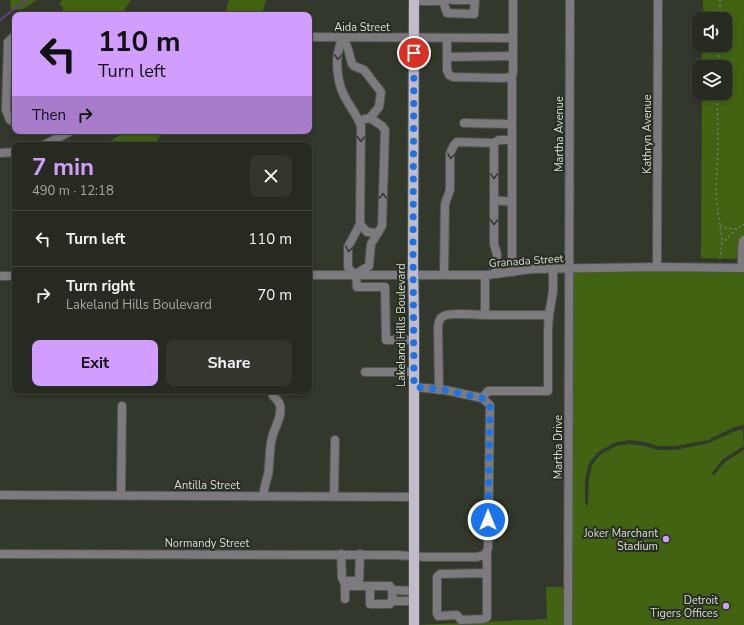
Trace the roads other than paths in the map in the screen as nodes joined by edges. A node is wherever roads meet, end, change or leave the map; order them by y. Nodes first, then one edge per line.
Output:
1 (414, 0) edge
2 (452, 0) edge
3 (513, 0) edge
4 (570, 0) edge
5 (658, 0) edge
6 (446, 1) edge
7 (312, 37) edge
8 (343, 37) junction
9 (12, 38) edge
10 (414, 38) junction
11 (447, 38) junction
12 (513, 38) junction
13 (513, 56) junction
14 (447, 57) junction
15 (352, 64) junction
16 (339, 77) junction
17 (512, 77) junction
18 (370, 118) junction
19 (358, 120) junction
20 (12, 121) edge
21 (464, 123) dead end
22 (512, 124) junction
23 (65, 134) edge
24 (512, 140) junction
25 (50, 142) edge
26 (494, 143) junction
27 (12, 152) edge
28 (0, 153) edge
29 (494, 200) junction
30 (512, 202) junction
31 (360, 224) junction
32 (378, 233) junction
33 (744, 240) edge
34 (657, 267) junction
35 (743, 268) edge
36 (553, 269) junction
37 (570, 269) junction
38 (512, 272) junction
39 (496, 274) junction
40 (312, 275) edge
41 (355, 275) junction
42 (385, 275) junction
43 (413, 275) junction
44 (444, 275) junction
45 (485, 275) junction
46 (0, 276) edge
47 (12, 276) edge
48 (385, 287) junction
49 (485, 315) junction
50 (549, 315) junction
51 (414, 340) junction
52 (365, 372) dead end
53 (414, 372) junction
54 (414, 387) junction
55 (439, 390) junction
56 (273, 396) dead end
57 (482, 398) junction
58 (122, 406) dead end
59 (335, 440) dead end
60 (0, 495) edge
61 (121, 495) junction
62 (263, 496) junction
63 (334, 496) junction
64 (414, 497) junction
65 (487, 553) junction
66 (0, 554) edge
67 (341, 554) junction
68 (360, 554) junction
69 (413, 556) junction
70 (487, 573) junction
71 (344, 584) junction
72 (370, 587) junction
73 (392, 590) junction
74 (414, 590) junction
75 (345, 599) dead end
76 (392, 601) junction
77 (414, 601) junction
78 (414, 625) edge
79 (568, 625) edge

1 - 6 street
1 - 10 main road, Lakeland Hills Boulevard
2 - 6 street
3 - 12 street
4 - 37 street, Martha Avenue
5 - 34 street, Kathryn Avenue
7 - 8 street, Aida Street
8 - 10 street, Aida Street
8 - 15 street
8 -> 16 street
9 - 20 street
10 - 11 street, Aida Street
10 - 43 main road, Lakeland Hills Boulevard
11 - 12 street, Aida Street
11 - 14 street
12 - 13 street
13 - 14 street
13 - 17 street
14 - 17 street
15 - 16 street
15 - 18 street
16 - 19 street
17 - 22 street
18 - 19 street
32 -> 18 street
19 -> 31 street
21 - 22 street
22 - 24 street
23 - 25 street
24 - 26 street
24 - 30 street
26 -> 29 street
26 -> 44 street
27 - 28 street
29 - 30 street
29 -> 39 street
30 - 38 street
31 - 32 street
31 -> 41 street
32 - 41 street
33 - 35 street
34 - 35 street, Granada Street
34 - 37 street, Granada Street
36 - 37 street, Granada Street
36 - 38 street, Granada Street
36 - 50 street
37 - 79 street, Martha Drive
38 - 39 street, Granada Street
39 - 45 street, Granada Street
40 - 41 street, Granada Street
41 - 42 street, Granada Street
41 - 48 street
42 - 43 street, Granada Street
42 - 48 street
43 - 44 street, Granada Street
43 - 51 main road, Lakeland Hills Boulevard
44 - 45 street, Granada Street
45 - 49 street
46 - 47 street
48 - 51 street
49 - 50 street
49 - 55 street
50 - 57 street
51 - 53 main road, Lakeland Hills Boulevard
52 - 53 street
53 - 54 main road, Lakeland Hills Boulevard
54 - 55 street
54 - 64 main road, Lakeland Hills Boulevard
55 - 57 street
56 - 62 street
57 - 65 street
58 - 61 street
59 - 63 street
60 - 61 street, Antilla Street
61 - 62 street, Antilla Street
62 - 63 street, Antilla Street
63 - 64 street, Antilla Street
64 - 69 main road, Lakeland Hills Boulevard
65 - 69 street, Normandy Street
65 - 70 street
66 - 67 street, Normandy Street
67 - 68 street, Normandy Street
67 - 71 street
68 - 69 street, Normandy Street
68 - 71 street
69 - 74 main road, Lakeland Hills Boulevard
70 - 70 street
71 - 72 street
71 - 75 street
72 - 73 street
72 - 76 street
73 - 74 street
73 - 76 street
74 - 77 main road, Lakeland Hills Boulevard
76 - 77 street
77 - 78 main road, Lakeland Hills Boulevard

